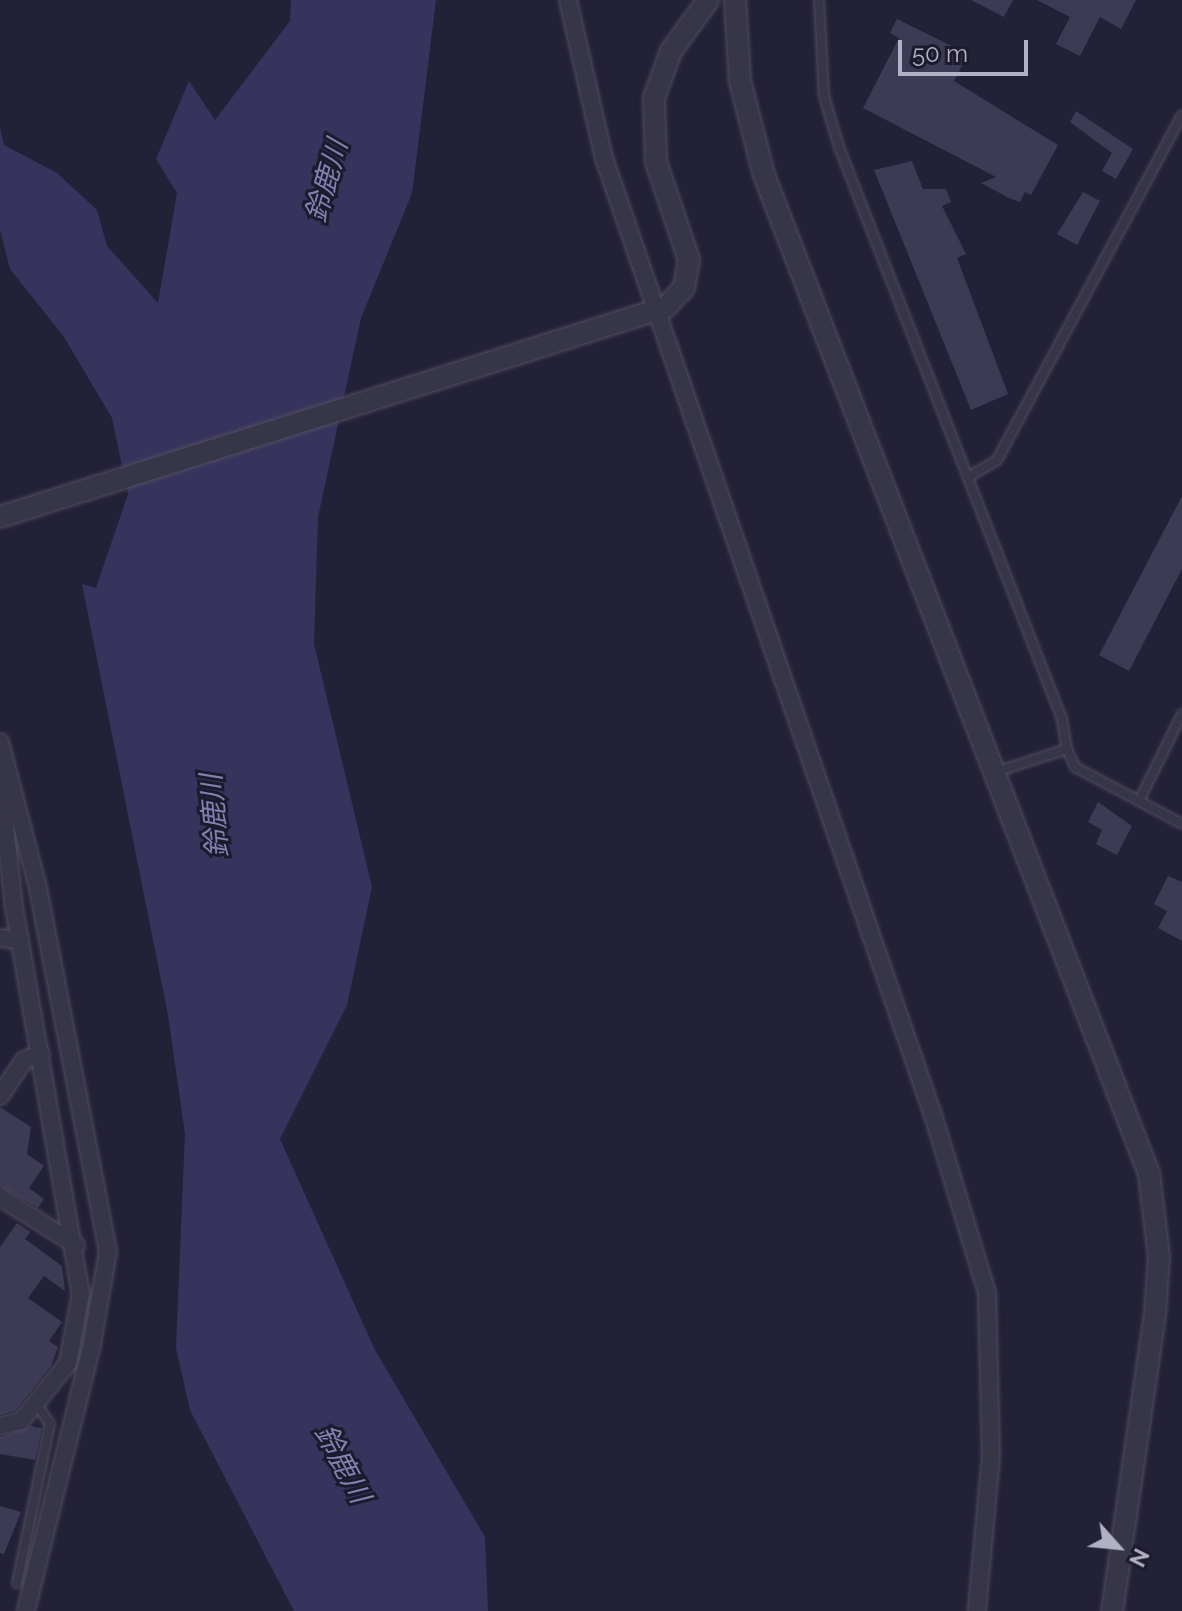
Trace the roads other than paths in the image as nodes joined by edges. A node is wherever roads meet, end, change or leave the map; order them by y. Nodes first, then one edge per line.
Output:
1 (568, 0) edge
2 (708, 0) edge
3 (735, 0) edge
4 (819, 0) edge
5 (1182, 115) edge
6 (654, 312) junction
7 (968, 477) junction
8 (0, 517) edge
9 (1182, 714) edge
10 (0, 742) edge
11 (1063, 749) junction
12 (1006, 768) junction
13 (2, 776) edge
14 (1139, 801) junction
15 (1182, 824) edge
16 (0, 938) edge
17 (20, 940) junction
18 (41, 1054) junction
19 (0, 1096) edge
20 (0, 1197) edge
21 (76, 1245) junction
22 (36, 1402) junction
23 (0, 1426) edge
24 (17, 1583) dead end
25 (26, 1611) edge
26 (977, 1611) edge
27 (1112, 1611) edge

1 - 6 street
2 - 6 street
3 - 12 street
4 - 7 lane
5 - 7 lane
6 - 8 street
6 - 26 street
7 - 11 lane
9 - 14 lane
10 - 13 street
11 - 12 lane
11 - 14 lane
12 - 27 street
13 - 17 street
13 - 25 street
14 - 15 lane
16 - 17 street
17 - 18 street
18 - 19 street
18 - 21 street
20 - 21 street
21 - 22 street
22 - 23 street
22 - 24 lane

